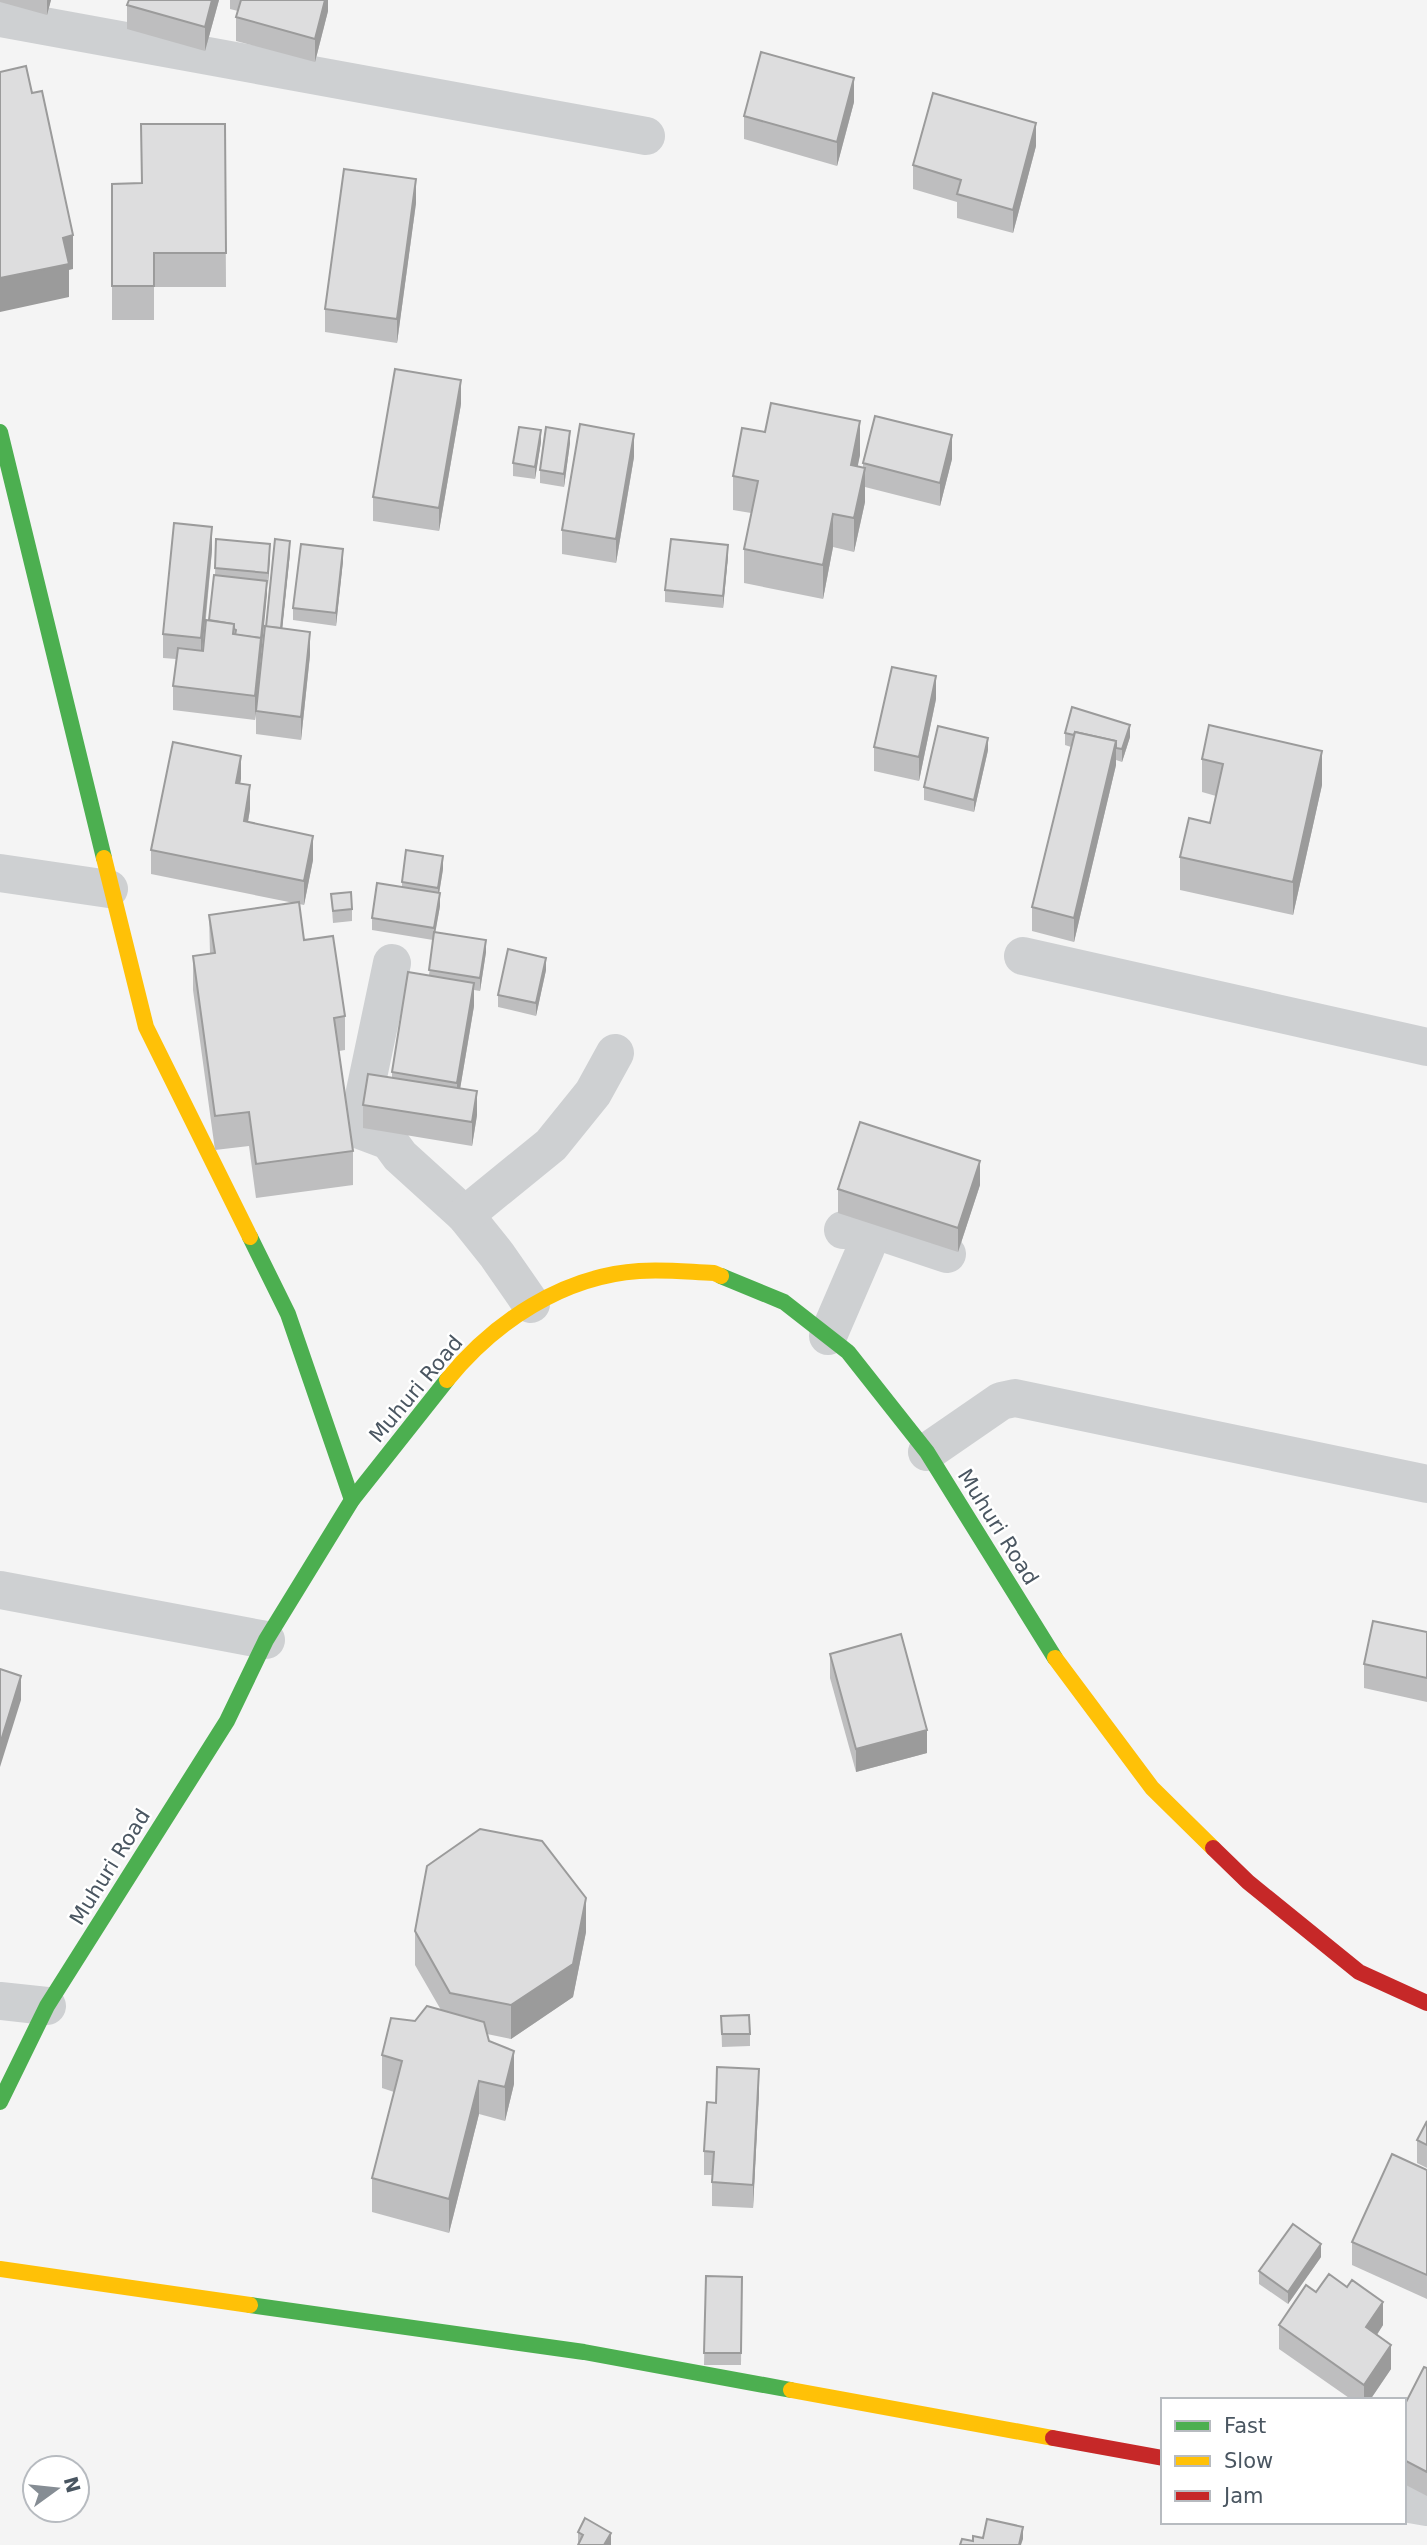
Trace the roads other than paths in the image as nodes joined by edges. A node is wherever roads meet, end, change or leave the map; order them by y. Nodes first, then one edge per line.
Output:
1 (0, 18) edge
2 (646, 136) dead end
3 (0, 432) edge
4 (0, 873) edge
5 (109, 889) junction
6 (1023, 956) dead end
7 (392, 963) dead end
8 (1427, 1047) edge
9 (615, 1053) dead end
10 (465, 1215) junction
11 (947, 1254) dead end
12 (531, 1304) junction
13 (828, 1336) junction
14 (927, 1452) junction
15 (1427, 1484) edge
16 (352, 1500) junction
17 (0, 1590) edge
18 (266, 1640) junction
19 (0, 2001) edge
20 (1427, 2003) edge
21 (47, 2006) junction
22 (0, 2102) edge
23 (0, 2269) edge
24 (1161, 2458) edge
25 (1406, 2503) edge
26 (1427, 2507) edge

1 - 2 street
3 - 5 street
4 - 5 street
5 - 16 street
6 - 8 street
7 - 10 street
9 - 10 street
10 - 12 street
11 - 13 street
12 - 13 street, Muhuri Road
12 - 16 street, Muhuri Road
13 - 14 street, Muhuri Road
14 - 15 street
14 - 20 street, Muhuri Road
16 - 18 street, Muhuri Road
17 - 18 street
18 - 21 street, Muhuri Road
19 - 21 street
21 - 22 street, Muhuri Road
23 - 24 street
25 - 26 street

